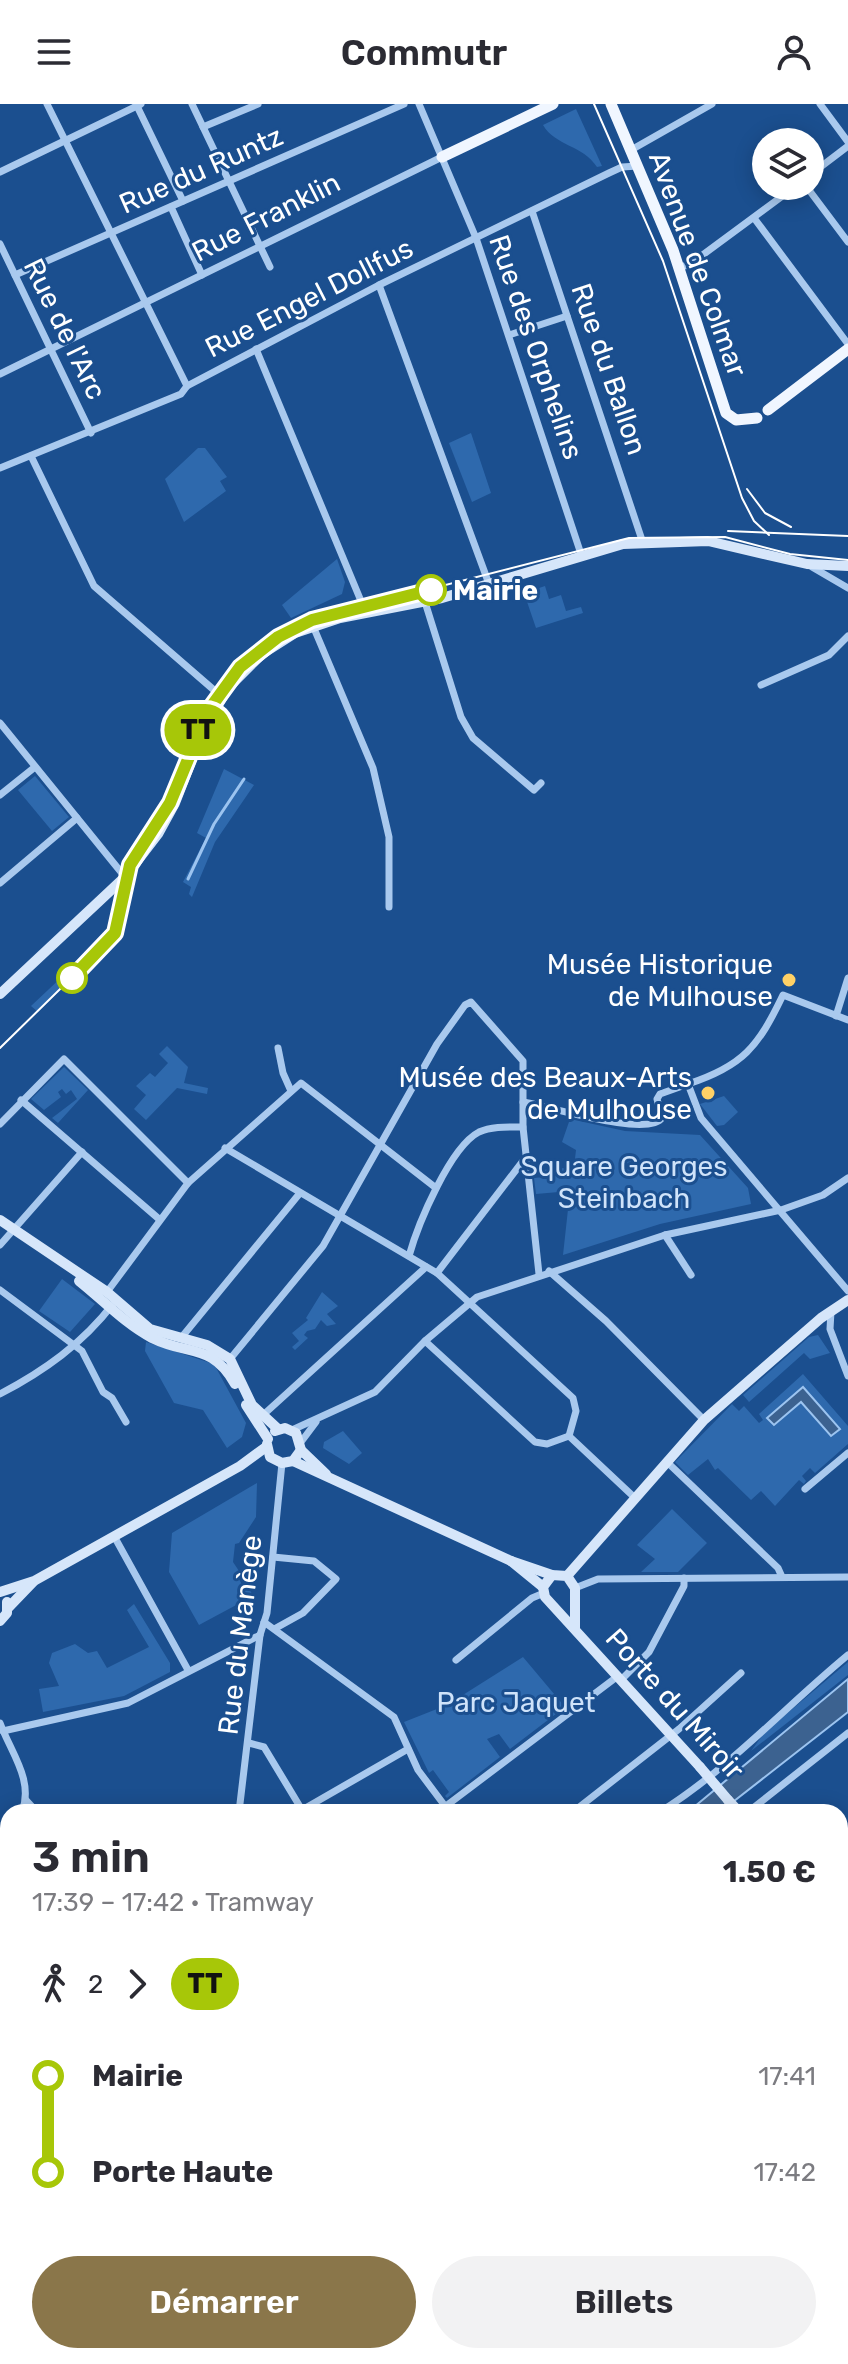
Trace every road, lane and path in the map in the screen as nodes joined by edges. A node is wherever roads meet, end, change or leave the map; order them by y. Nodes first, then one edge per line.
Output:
1 (47, 104) edge
2 (192, 104) edge
3 (258, 104) edge
4 (404, 104) edge
5 (419, 104) edge
6 (553, 104) edge
7 (611, 104) edge
8 (712, 104) edge
9 (820, 104) edge
10 (138, 105) edge
11 (203, 127) junction
12 (65, 141) junction
13 (848, 144) edge
14 (631, 150) junction
15 (442, 157) junction
16 (824, 164) edge
17 (638, 166) junction
18 (0, 172) edge
19 (228, 182) junction
20 (778, 200) edge
21 (816, 200) edge
22 (183, 201) junction
23 (171, 207) junction
24 (532, 211) junction
25 (754, 218) junction
26 (110, 233) junction
27 (476, 238) junction
28 (848, 242) edge
29 (0, 244) edge
30 (261, 247) junction
31 (270, 267) dead end
32 (679, 267) junction
33 (15, 275) junction
34 (202, 275) junction
35 (379, 285) junction
36 (145, 303) junction
37 (567, 316) junction
38 (509, 335) junction
39 (848, 346) edge
40 (52, 349) junction
41 (256, 349) junction
42 (0, 374) edge
43 (187, 386) junction
44 (768, 410) dead end
45 (755, 419) dead end
46 (91, 433) junction
47 (31, 456) junction
48 (0, 468) edge
49 (643, 543) junction
50 (581, 554) junction
51 (807, 564) junction
52 (848, 566) edge
53 (489, 584) junction
54 (848, 588) edge
55 (425, 602) junction
56 (366, 613) junction
57 (313, 626) junction
58 (848, 636) edge
59 (761, 685) dead end
60 (222, 697) junction
61 (0, 723) edge
62 (35, 767) junction
63 (541, 783) dead end
64 (0, 795) edge
65 (77, 818) junction
66 (125, 877) junction
67 (0, 883) edge
68 (389, 907) dead end
69 (848, 978) edge
70 (0, 994) edge
71 (836, 1016) junction
72 (848, 1020) edge
73 (278, 1048) dead end
74 (688, 1084) junction
75 (291, 1091) junction
76 (21, 1100) junction
77 (523, 1102) junction
78 (0, 1124) edge
79 (523, 1127) junction
80 (382, 1147) junction
81 (225, 1148) junction
82 (82, 1152) junction
83 (527, 1156) junction
84 (517, 1169) junction
85 (529, 1173) junction
86 (848, 1178) edge
87 (188, 1183) junction
88 (436, 1188) junction
89 (300, 1193) junction
90 (781, 1210) junction
91 (339, 1217) junction
92 (159, 1219) junction
93 (0, 1220) edge
94 (13, 1229) junction
95 (665, 1235) junction
96 (0, 1245) edge
97 (409, 1256) junction
98 (426, 1267) junction
99 (71, 1270) junction
100 (549, 1271) junction
101 (437, 1273) junction
102 (539, 1274) junction
103 (691, 1275) dead end
104 (0, 1290) edge
105 (848, 1291) edge
106 (92, 1292) junction
107 (107, 1292) junction
108 (848, 1300) edge
109 (471, 1301) junction
110 (113, 1305) junction
111 (831, 1311) junction
112 (153, 1338) junction
113 (181, 1338) junction
114 (425, 1341) junction
115 (76, 1345) junction
116 (230, 1359) junction
117 (848, 1376) edge
118 (0, 1394) edge
119 (262, 1416) junction
120 (704, 1420) junction
121 (126, 1422) dead end
122 (316, 1422) junction
123 (278, 1429) junction
124 (292, 1430) junction
125 (569, 1436) junction
126 (301, 1446) junction
127 (268, 1448) junction
128 (848, 1453) edge
129 (288, 1462) junction
130 (667, 1462) junction
131 (328, 1476) junction
132 (805, 1489) dead end
133 (635, 1498) junction
134 (114, 1536) junction
135 (273, 1557) junction
136 (511, 1561) junction
137 (552, 1575) junction
138 (567, 1576) junction
139 (782, 1577) junction
140 (848, 1577) edge
141 (684, 1578) junction
142 (34, 1581) junction
143 (544, 1590) junction
144 (0, 1592) edge
145 (573, 1593) junction
146 (556, 1605) junction
147 (8, 1608) junction
148 (0, 1621) edge
149 (264, 1622) junction
150 (276, 1628) junction
151 (575, 1628) junction
152 (260, 1635) junction
153 (848, 1655) edge
154 (456, 1660) dead end
155 (188, 1670) junction
156 (741, 1673) dead end
157 (620, 1678) junction
158 (2, 1727) edge
159 (848, 1733) edge
160 (671, 1735) junction
161 (249, 1743) junction
162 (408, 1749) junction
163 (26, 1800) junction
164 (25, 1804) edge
165 (30, 1804) edge
166 (240, 1804) edge
167 (298, 1804) edge
168 (312, 1804) edge
169 (439, 1804) edge
170 (449, 1804) edge
171 (583, 1804) edge
172 (671, 1804) edge
173 (734, 1804) edge
174 (751, 1804) edge

1 - 12 street
2 - 11 street
3 - 11 street
4 - 19 street, Rue du Runtz
5 - 15 street, Rue des Orphelins
6 - 15 main road, Rue Franklin
7 - 14 main road, Avenue de Colmar
8 - 14 street
9 - 13 street
10 - 12 street
10 - 22 street
11 - 19 street
12 - 18 street
12 - 26 street
13 - 16 street
14 - 17 main road, Avenue de Colmar
15 - 27 street, Rue des Orphelins
15 - 30 street, Rue Franklin
17 - 24 street, Rue Engel Dollfus
17 - 32 main road, Avenue de Colmar
19 - 22 street, Rue du Runtz
19 - 30 street
20 - 25 street
21 - 28 street
22 - 23 street, Rue du Runtz
23 - 26 street, Rue du Runtz
23 - 34 street
24 - 27 street, Rue Engel Dollfus
24 - 37 street, Rue du Ballon
25 - 32 street
25 - 39 street
26 - 33 street, Rue du Runtz
26 - 36 street
27 - 35 street, Rue Engel Dollfus
27 - 38 street, Rue des Orphelins
29 - 33 street, Rue de l'Arc
30 - 31 street
30 - 34 street, Rue Franklin
32 - 45 main road, Avenue de Colmar
33 - 40 street, Rue de l'Arc
34 - 36 street, Rue Franklin
35 - 41 street, Rue Engel Dollfus
35 - 53 street
36 - 40 street, Rue Franklin
36 - 43 street
37 - 38 street
37 - 49 street, Rue du Ballon
38 - 50 street, Rue des Orphelins
39 - 44 main road
40 - 42 street, Rue Franklin
40 - 46 street, Rue de l'Arc
41 - 43 street, Rue Engel Dollfus
41 - 56 street
43 - 46 street, Rue Engel Dollfus
46 - 47 street, Rue Engel Dollfus
47 - 48 street, Rue Engel Dollfus
47 - 60 street
49 - 50 street
49 - 51 street
50 - 53 street
51 - 52 street
51 - 54 street
53 - 55 street
55 - 56 street
55 - 63 street
56 - 57 street
57 - 60 street
57 - 68 street
58 - 59 street
60 - 66 street
61 - 62 street
62 - 64 street
62 - 65 street
65 - 66 street
65 - 67 street
66 - 70 street
69 - 71 street
71 - 72 street
71 - 74 street
73 - 75 street
74 - 77 street
74 - 90 street
75 - 80 street
75 - 81 street
76 - 78 street
76 - 82 street
76 - 87 street
77 - 79 street
77 - 80 street
79 - 83 street
79 - 88 street
80 - 88 street
80 - 91 street
81 - 87 street
81 - 89 street
82 - 92 street
82 - 94 street
83 - 84 street
83 - 85 street
84 - 85 street
84 - 101 street
85 - 102 street
86 - 90 street
87 - 92 street
88 - 97 street
89 - 91 street
89 - 113 street
90 - 95 street
90 - 105 street
91 - 97 street
91 - 116 street
92 - 107 street
93 - 94 street
94 - 96 street
94 - 99 street
95 - 100 street
95 - 103 street
97 - 98 street
98 - 101 street
98 - 119 street
99 - 106 street
99 - 107 street
100 - 102 street
100 - 120 street
101 - 109 street
102 - 109 street
104 - 115 street
106 - 107 street
106 - 110 street
107 - 110 street
108 - 111 street
109 - 114 street
109 - 125 street
110 - 112 street
110 - 113 street
110 - 115 street
111 - 117 street
111 - 120 street
112 - 113 street
112 - 127 street
113 - 116 street
114 - 122 street
114 - 125 street
115 - 118 street
115 - 121 street
116 - 119 street
119 - 123 street
120 - 130 street
122 - 124 street
122 - 126 street
123 - 124 street
123 - 127 street
124 - 126 street
125 - 133 street
126 - 129 street
126 - 131 street
127 - 129 street
127 - 134 street
128 - 132 street
129 - 131 street
129 - 135 street, Rue du Manège
130 - 133 street
130 - 139 street
131 - 136 street
133 - 138 street
134 - 142 street
134 - 155 street
135 - 149 street, Rue du Manège
135 - 150 street
136 - 137 street
136 - 143 street
137 - 138 street
137 - 143 street
138 - 145 street
139 - 140 street
139 - 141 street
141 - 145 street
141 - 157 street
142 - 144 street
142 - 147 street
143 - 146 street
143 - 154 street
144 - 147 street
145 - 146 street
145 - 151 street, Porte du Miroir
146 - 151 street, Porte du Miroir
147 - 148 street
149 - 150 street
149 - 152 street, Rue du Manège
150 - 162 street
151 - 157 street, Porte du Miroir
152 - 155 street
152 - 161 street, Rue du Manège
153 - 172 street
155 - 158 street
156 - 160 street
157 - 160 street, Porte du Miroir
157 - 170 street
158 - 163 street
159 - 174 street
160 - 171 street
160 - 173 street, Porte du Miroir, bridge
161 - 166 street, Rue du Manège
161 - 167 street
162 - 168 street
162 - 169 street
163 - 164 street
163 - 165 street

